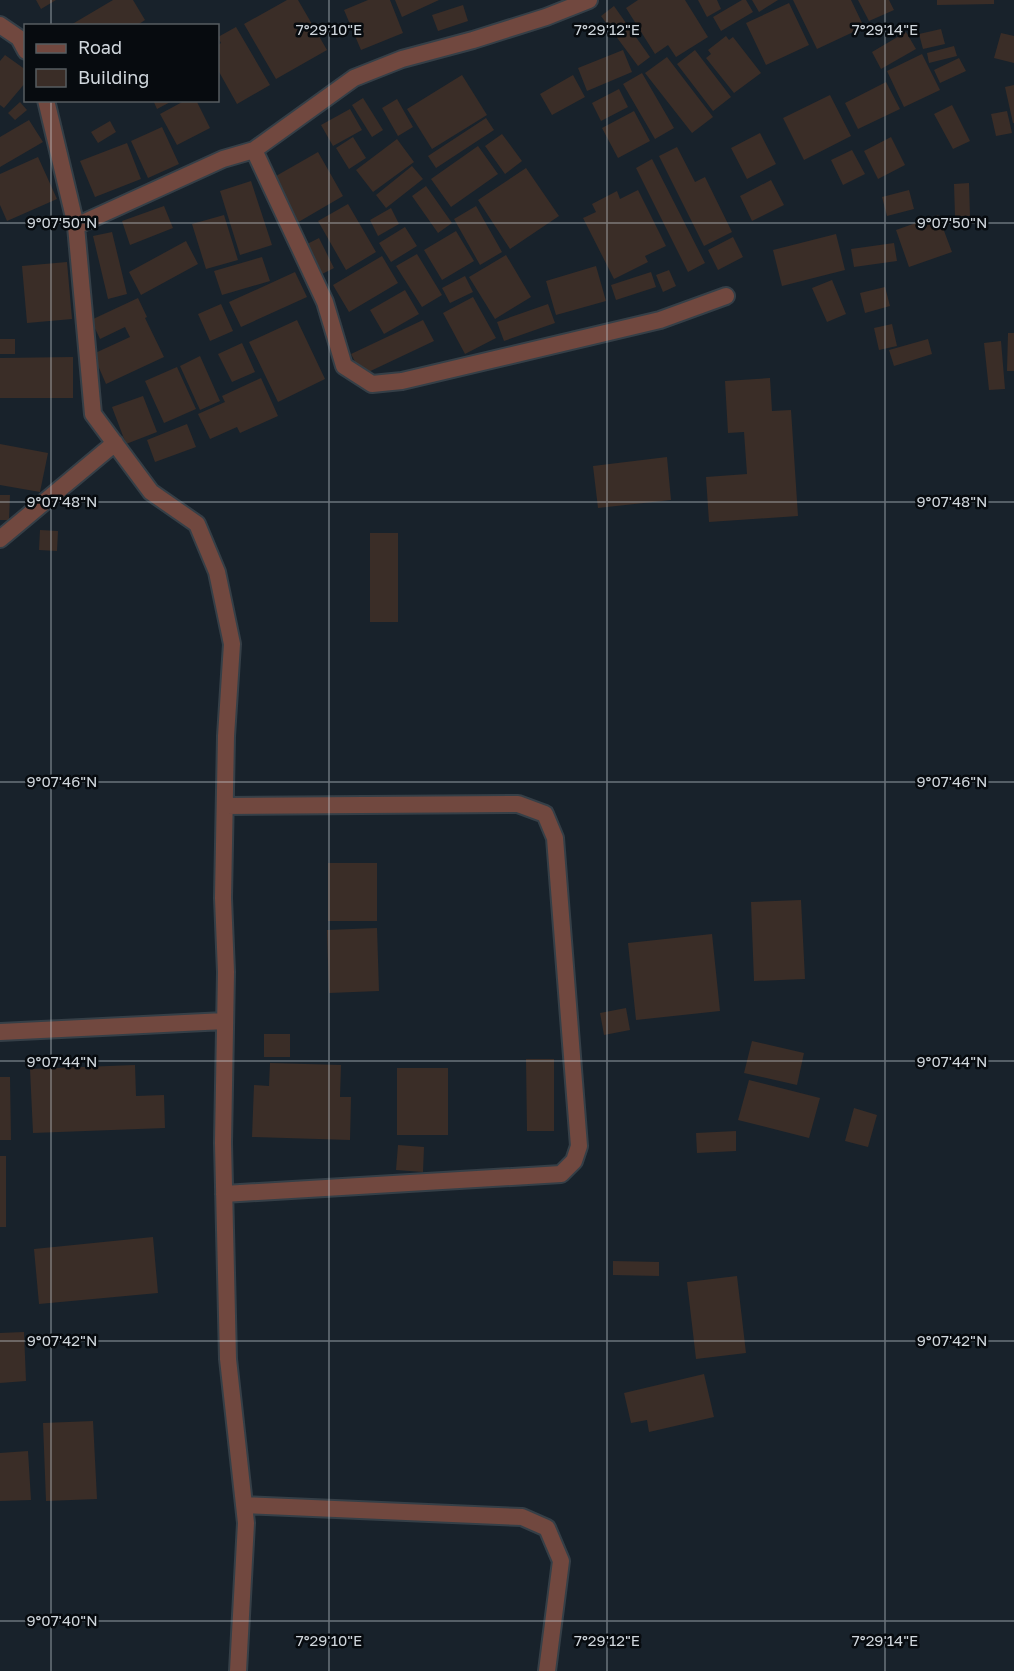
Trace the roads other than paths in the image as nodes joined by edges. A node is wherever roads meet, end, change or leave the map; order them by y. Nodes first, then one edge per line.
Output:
1 (589, 0) edge
2 (0, 25) edge
3 (24, 47) edge
4 (46, 102) edge
5 (254, 150) junction
6 (76, 226) junction
7 (726, 296) dead end
8 (115, 443) junction
9 (0, 539) edge
10 (225, 806) junction
11 (225, 1021) junction
12 (0, 1032) edge
13 (225, 1194) junction
14 (244, 1505) junction
15 (238, 1671) edge
16 (546, 1671) edge

1 - 5 street
2 - 3 street
4 - 6 street
5 - 6 street
5 - 7 street
6 - 8 street
8 - 9 street
8 - 10 street
10 - 11 street
10 - 13 street
11 - 12 street
11 - 13 street
13 - 14 street
14 - 15 street
14 - 16 street

